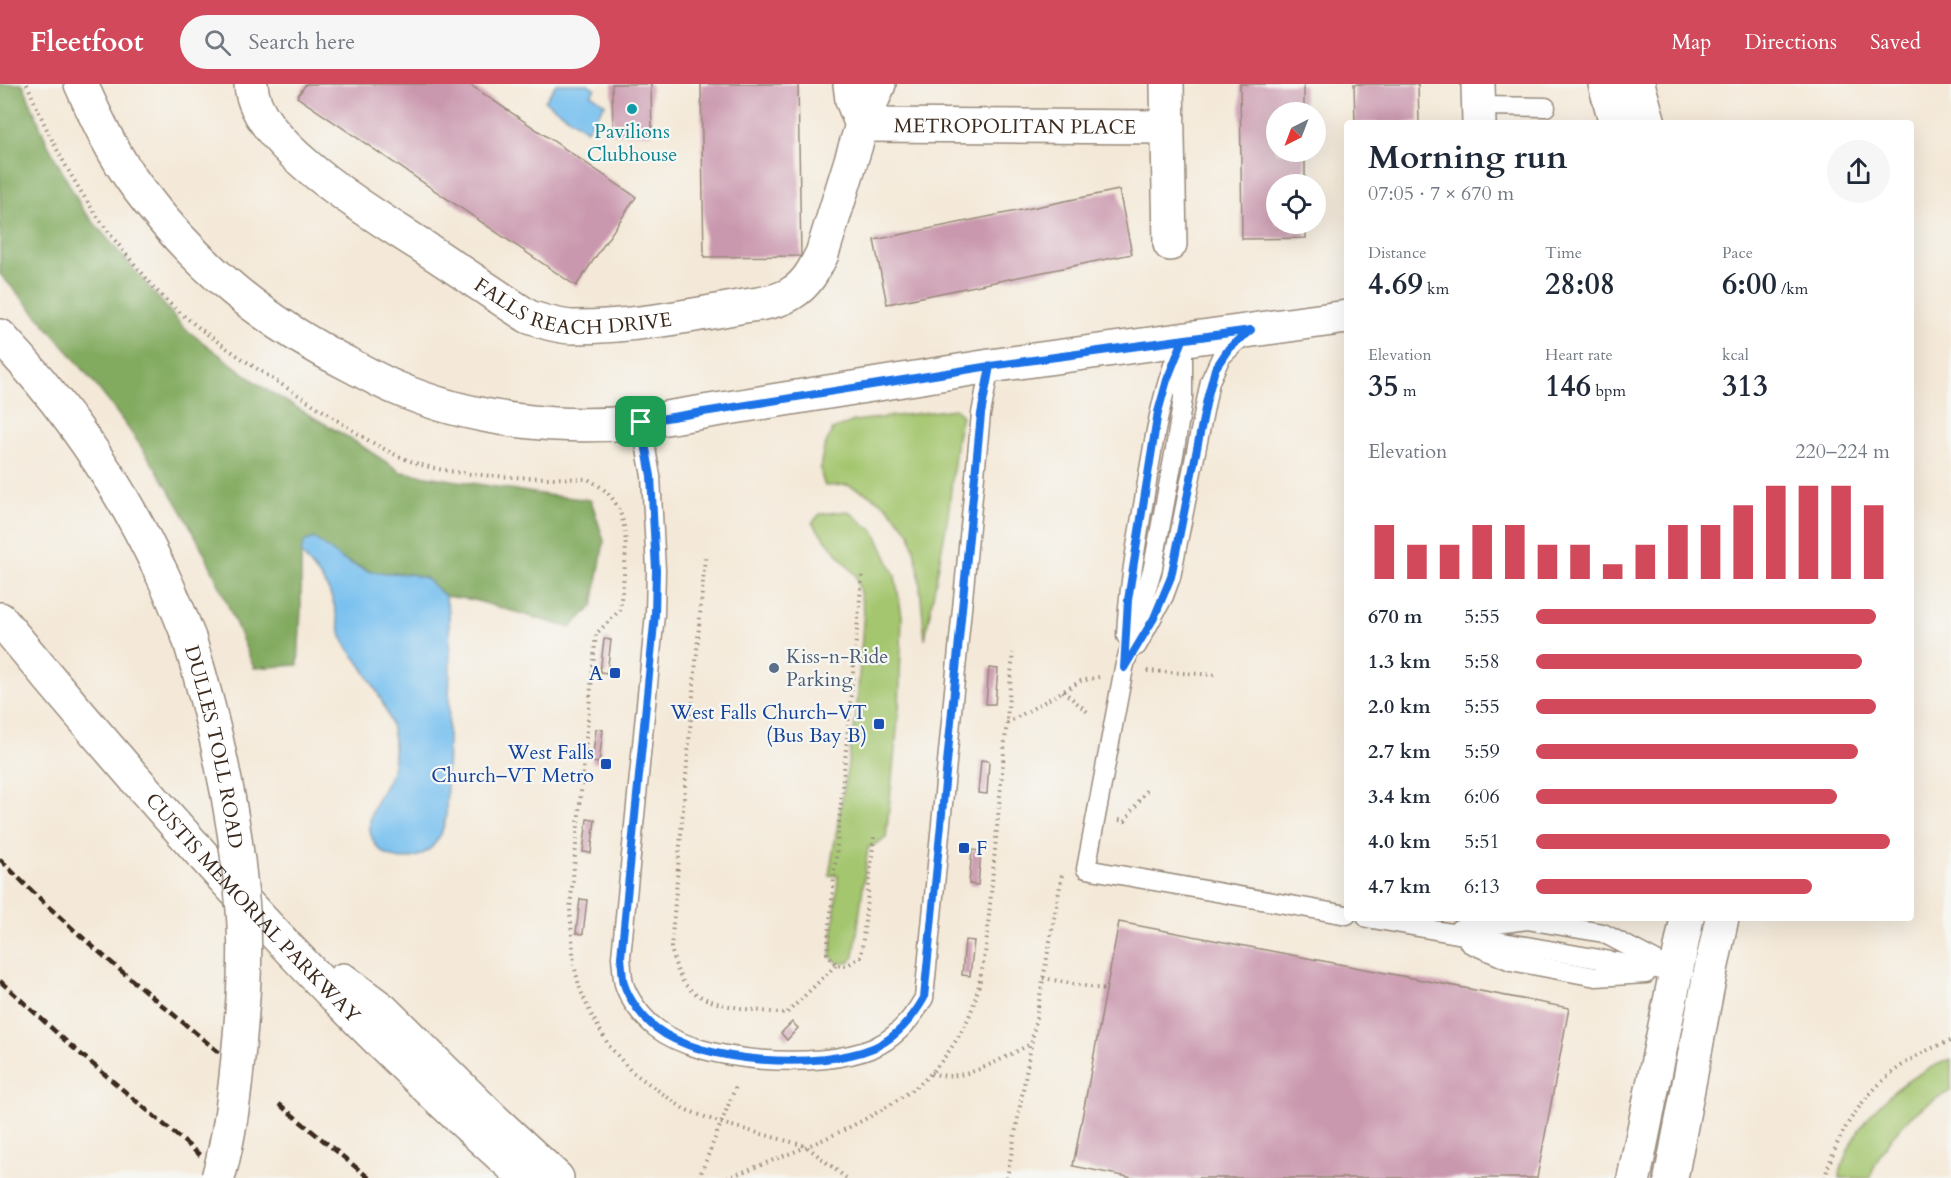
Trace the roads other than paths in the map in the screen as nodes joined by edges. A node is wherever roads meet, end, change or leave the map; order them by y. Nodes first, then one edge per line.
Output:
1 (81, 84) edge
2 (251, 84) edge
3 (850, 84) edge
4 (879, 84) edge
5 (1167, 84) edge
6 (1605, 84) edge
7 (1638, 84) edge
8 (1479, 104) edge
9 (1546, 107) dead end
10 (1615, 120) edge
11 (1648, 120) edge
12 (862, 125) junction
13 (1167, 127) junction
14 (1170, 244) dead end
15 (1344, 317) edge
16 (1251, 330) junction
17 (0, 336) edge
18 (1183, 340) junction
19 (990, 366) junction
20 (641, 422) junction
21 (0, 619) edge
22 (1124, 668) junction
23 (256, 913) junction
24 (1344, 914) edge
25 (1385, 921) edge
26 (1519, 921) edge
27 (1533, 921) edge
28 (1686, 921) edge
29 (1721, 921) edge
30 (1443, 931) junction
31 (1675, 972) junction
32 (1709, 980) junction
33 (218, 1178) edge
34 (526, 1178) edge
35 (557, 1178) edge
36 (1634, 1178) edge
37 (1671, 1178) edge

1 - 20 main road
2 - 12 main road, FALLS REACH DRIVE
3 - 12 main road
4 - 12 main road, FALLS REACH DRIVE
5 - 13 main road
6 - 10 main road
7 - 11 main road
8 - 9 lane
12 - 13 main road, METROPOLITAN PLACE
13 - 14 main road
15 - 16 main road
16 - 18 main road
16 - 22 lane
17 - 33 main road, DULLES TOLL ROAD, bridge
18 - 19 main road
18 - 22 lane
19 - 20 main road
19 - 20 lane
21 - 23 main road, CUSTIS MEMORIAL PARKWAY
22 - 24 lane
23 - 34 main road, CUSTIS MEMORIAL PARKWAY
23 - 35 main road
25 - 30 lane
26 - 30 lane
27 - 31 lane
28 - 31 main road
29 - 32 main road
30 - 31 lane
31 - 32 lane
31 - 36 main road
32 - 37 main road

